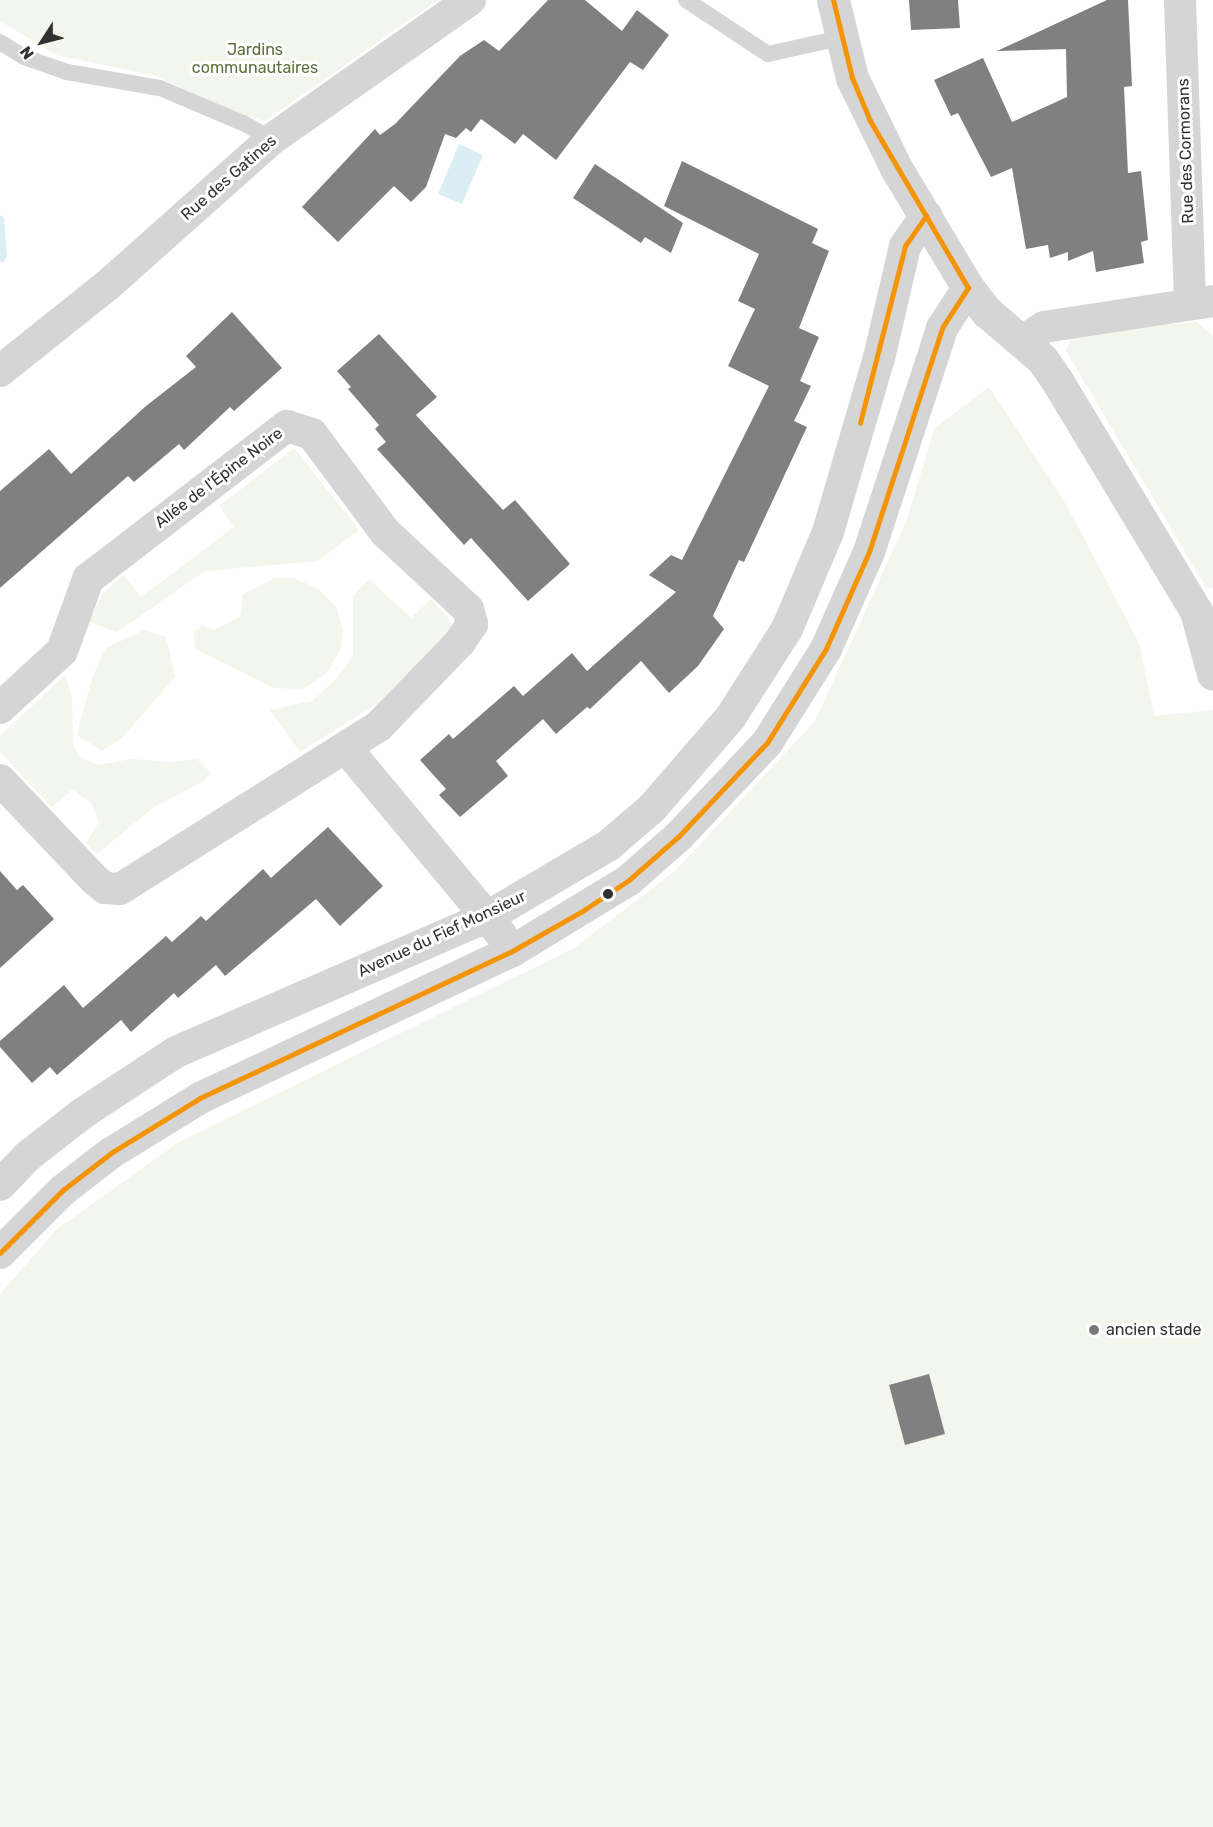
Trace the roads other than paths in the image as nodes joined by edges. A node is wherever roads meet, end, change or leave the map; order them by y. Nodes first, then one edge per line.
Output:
1 (470, 0) edge
2 (686, 0) edge
3 (833, 0) edge
4 (1180, 0) edge
5 (840, 38) junction
6 (0, 42) edge
7 (272, 139) junction
8 (926, 216) junction
9 (968, 288) junction
10 (1202, 301) edge
11 (1023, 341) junction
12 (0, 371) edge
13 (1213, 674) edge
14 (0, 708) edge
15 (345, 748) junction
16 (0, 780) edge
17 (487, 916) junction
18 (514, 950) junction
19 (0, 1185) edge
20 (0, 1253) edge

1 - 7 street, Rue des Gatines
2 - 5 lane
3 - 5 street
4 - 10 street, Rue des Cormorans
5 - 8 street
6 - 7 lane
7 - 12 street, Rue des Gatines
8 - 9 street
8 - 17 street, Avenue du Fief Monsieur
9 - 11 street
9 - 18 street
10 - 11 street
11 - 13 street
14 - 15 street, Allée de l'Épine Noire
15 - 16 street, Allée de l'Épine Noire
15 - 17 street
17 - 18 street
17 - 19 street, Avenue du Fief Monsieur
18 - 20 street

